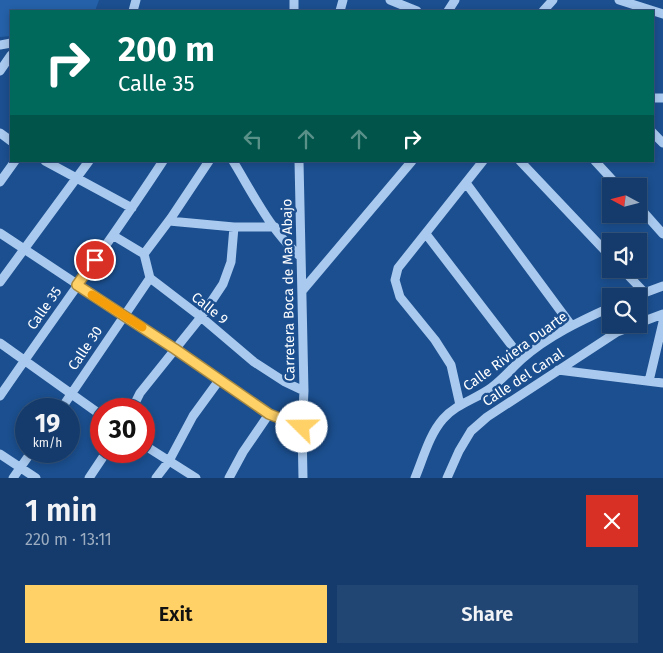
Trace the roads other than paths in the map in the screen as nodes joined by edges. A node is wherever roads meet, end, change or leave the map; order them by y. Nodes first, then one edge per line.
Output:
1 (553, 0) edge
2 (619, 0) edge
3 (393, 5) edge
4 (413, 10) edge
5 (544, 10) edge
6 (650, 10) edge
7 (10, 56) edge
8 (0, 71) edge
9 (654, 134) edge
10 (663, 143) edge
11 (14, 162) edge
12 (47, 162) edge
13 (88, 162) edge
14 (163, 162) edge
15 (208, 162) edge
16 (234, 162) edge
17 (299, 162) edge
18 (411, 162) edge
19 (482, 162) edge
20 (521, 162) edge
21 (596, 162) edge
22 (76, 178) junction
23 (611, 178) edge
24 (0, 182) edge
25 (466, 183) junction
26 (132, 208) junction
27 (648, 217) edge
28 (169, 221) junction
29 (234, 227) junction
30 (275, 227) junction
31 (0, 234) edge
32 (426, 234) junction
33 (663, 234) edge
34 (114, 236) junction
35 (602, 248) edge
36 (24, 249) junction
37 (144, 254) junction
38 (301, 258) junction
39 (150, 278) junction
40 (629, 278) edge
41 (0, 282) edge
42 (77, 285) junction
43 (663, 286) edge
44 (636, 288) edge
45 (302, 290) junction
46 (647, 292) edge
47 (602, 311) edge
48 (663, 314) edge
49 (125, 315) junction
50 (200, 317) junction
51 (647, 320) edge
52 (663, 322) edge
53 (570, 325) junction
54 (615, 333) edge
55 (0, 343) edge
56 (175, 349) junction
57 (522, 359) junction
58 (25, 360) junction
59 (558, 370) junction
60 (220, 380) junction
61 (649, 381) junction
62 (663, 383) edge
63 (304, 391) junction
64 (71, 393) junction
65 (0, 396) edge
66 (68, 398) edge
67 (138, 398) edge
68 (460, 405) junction
69 (90, 407) edge
70 (269, 414) junction
71 (302, 427) junction
72 (155, 451) edge
73 (0, 454) edge
74 (169, 461) junction
75 (24, 463) edge
76 (99, 463) edge
77 (20, 468) junction
78 (13, 478) edge
79 (36, 478) edge
80 (89, 478) edge
81 (156, 478) edge
82 (196, 478) edge
83 (229, 478) edge
84 (304, 478) edge
85 (415, 478) edge
86 (447, 478) edge

1 - 5 street
2 - 6 street
3 - 4 street
7 - 8 street
9 - 10 street
11 - 24 street
12 - 22 street
13 - 22 street
14 - 26 street, Calle 35
15 - 28 street
16 - 30 street
17 - 38 street, Carretera Boca de Mao Abajo
18 - 45 street
19 - 25 street
20 - 35 street
21 - 23 street
22 - 26 street
22 - 36 street
25 - 32 street
25 - 53 street
26 - 34 street, Calle 35
27 - 33 street
28 - 29 street
28 - 37 street
29 - 30 street
29 - 50 street
30 - 38 street
31 - 36 street
32 - 57 street
32 - 68 street
34 - 37 street
34 - 42 street, Calle 35
36 - 41 street
36 - 42 street
37 - 39 street
38 - 45 street, Carretera Boca de Mao Abajo
39 - 49 street, Calle 30
39 - 50 street, Calle 9
40 - 44 street
42 - 49 street
42 - 58 street, Calle 35
43 - 46 street
45 - 63 street, Carretera Boca de Mao Abajo
47 - 53 street, Calle Riviera Duarte
48 - 51 street, Calle del Canal
49 - 56 street
49 - 64 street, Calle 30
50 - 56 street
50 - 63 street, Calle 9
52 - 61 street
53 - 57 street, Calle Riviera Duarte
54 - 59 street, Calle del Canal
55 - 58 street
56 - 60 street
56 - 67 street
57 - 68 street, Calle Riviera Duarte
58 - 64 street
58 - 65 street, Calle 35
59 - 61 street
59 - 86 street, Calle del Canal
60 - 70 street
60 - 74 street
61 - 62 street
63 - 71 street, Carretera Boca de Mao Abajo
64 - 66 street, Calle 30
64 - 69 street
68 - 85 street, Calle Riviera Duarte
70 - 71 street
70 - 83 street
71 - 84 street, Carretera Boca de Mao Abajo
72 - 74 street
73 - 77 street
74 - 81 street
74 - 82 street
75 - 77 street
76 - 80 street
77 - 78 street
77 - 79 street

